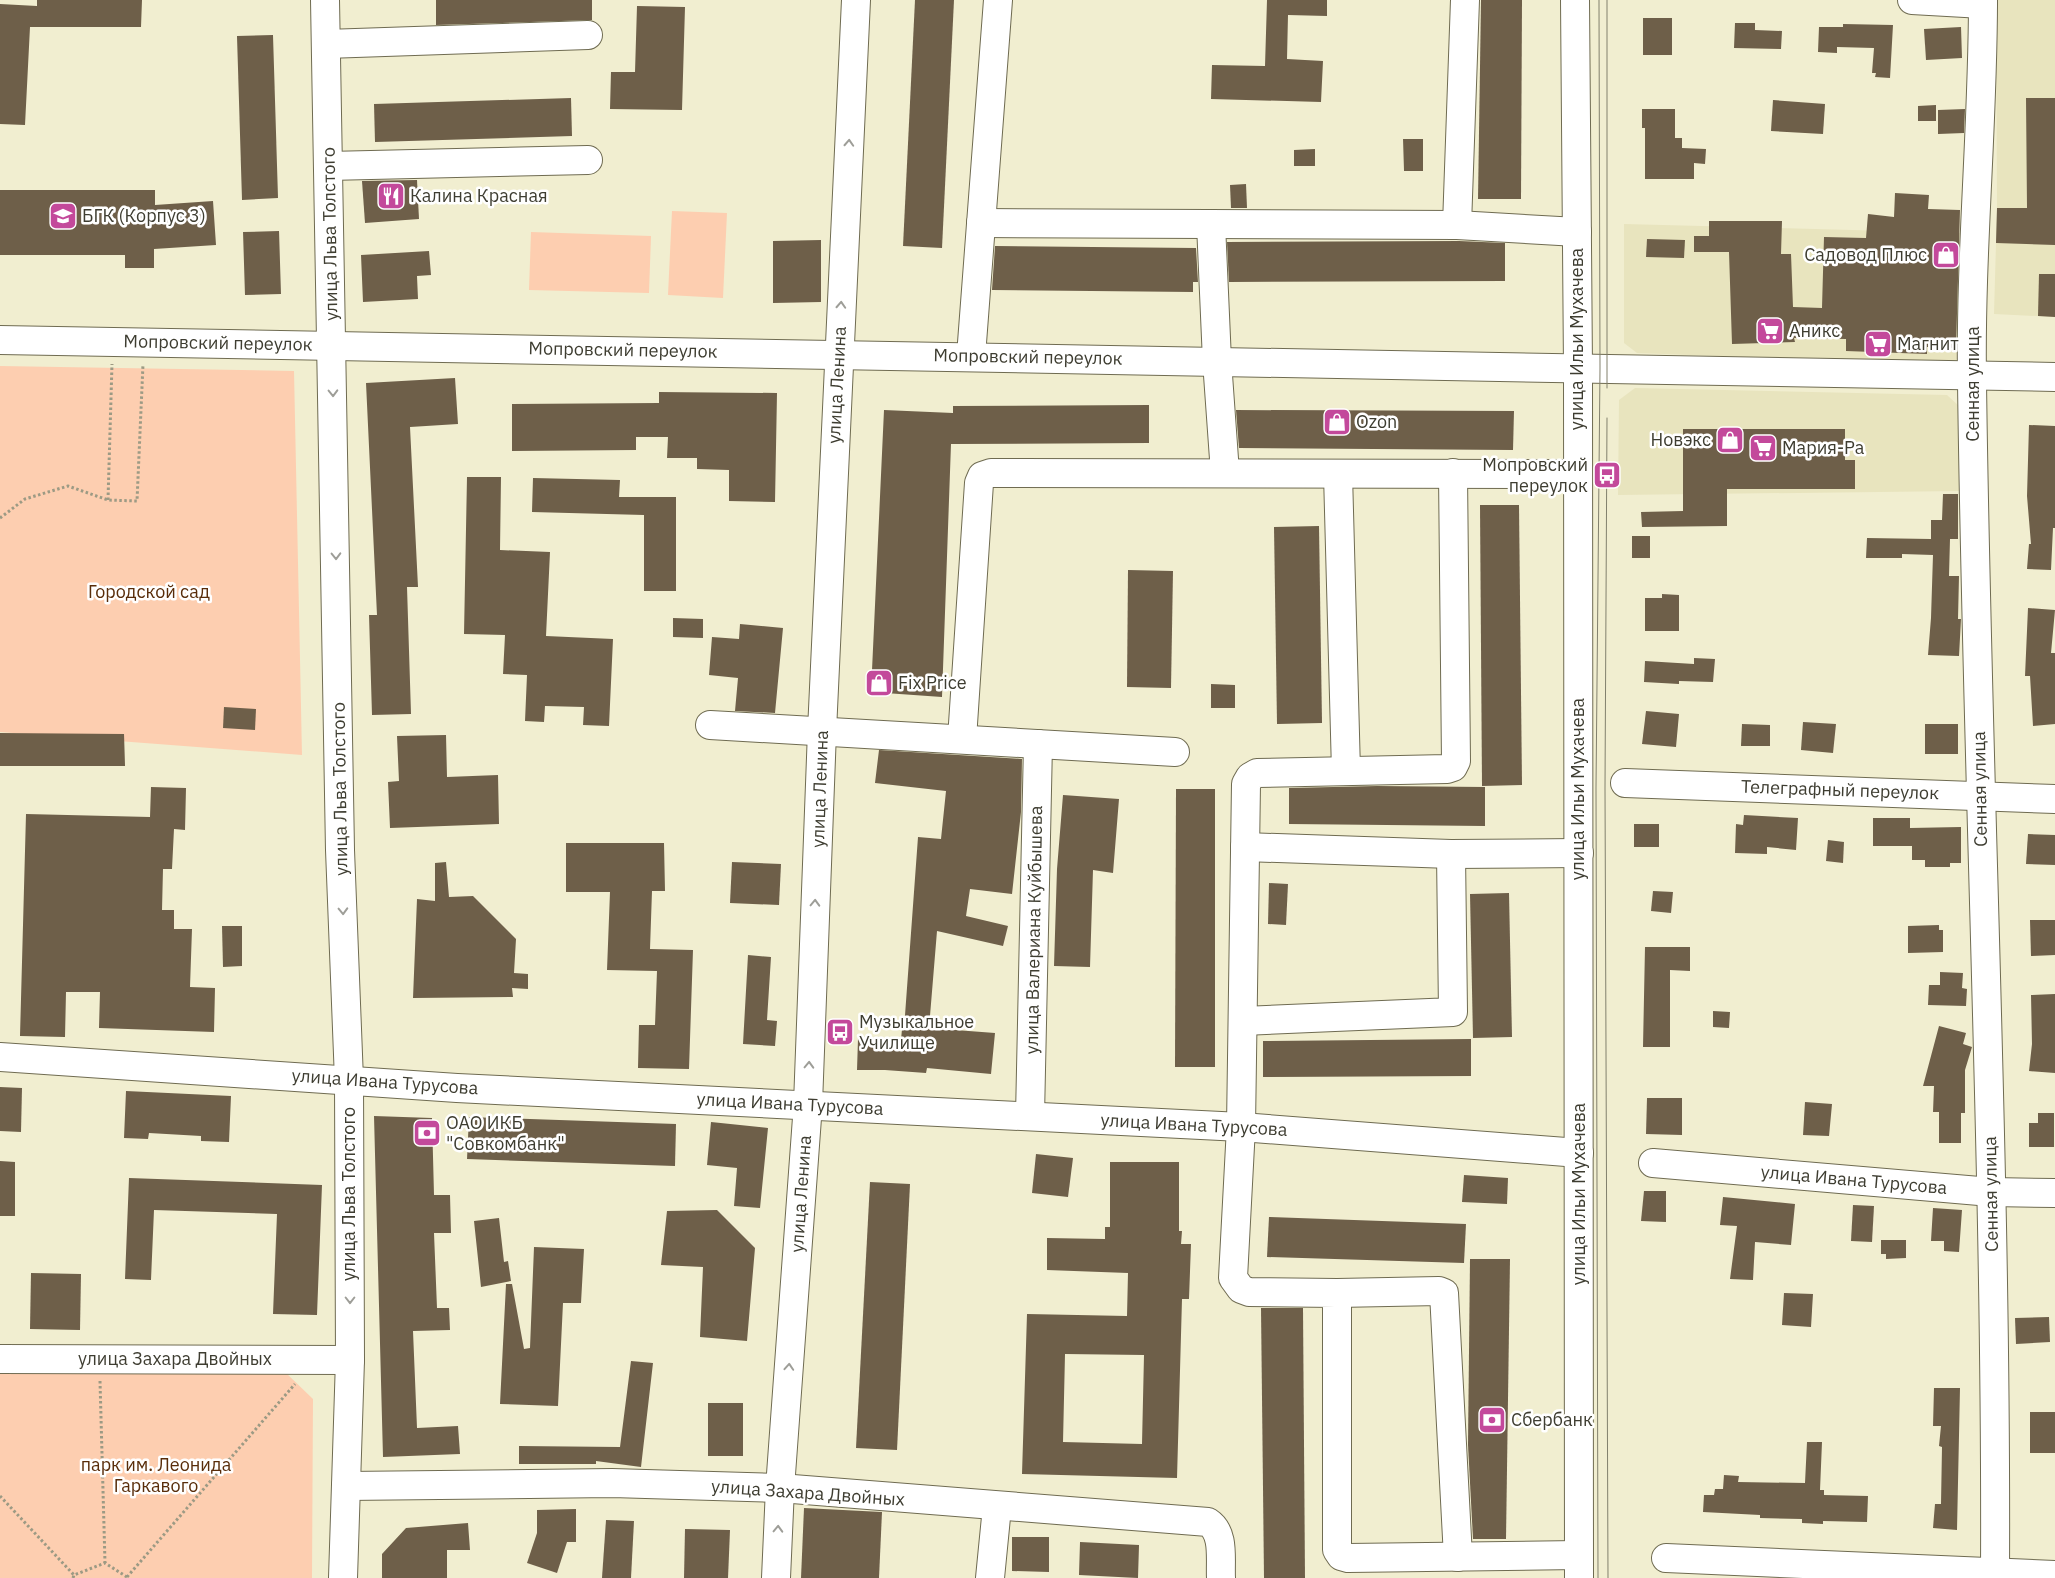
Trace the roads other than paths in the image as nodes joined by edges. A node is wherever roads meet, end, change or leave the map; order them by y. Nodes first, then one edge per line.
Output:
1 (325, 0) edge
2 (856, 0) edge
3 (998, 0) edge
4 (1465, 0) edge
5 (1575, 0) edge
6 (1912, 0) edge
7 (1983, 2) edge
8 (588, 34) dead end
9 (326, 44) junction
10 (588, 160) dead end
11 (328, 166) junction
12 (981, 223) junction
13 (1211, 224) junction
14 (1457, 226) junction
15 (1577, 232) junction
16 (0, 340) edge
17 (332, 344) junction
18 (838, 354) junction
19 (971, 356) junction
20 (1216, 361) junction
21 (1578, 368) junction
22 (1972, 375) junction
23 (2055, 377) edge
24 (1225, 474) junction
25 (1338, 474) junction
26 (1453, 474) junction
27 (1578, 474) junction
28 (710, 725) dead end
29 (822, 731) junction
30 (962, 739) junction
31 (1038, 744) junction
32 (1175, 752) dead end
33 (1346, 771) junction
34 (1625, 783) dead end
35 (1980, 795) junction
36 (2055, 799) edge
37 (1246, 847) junction
38 (1578, 853) junction
39 (1451, 854) junction
40 (1243, 1021) junction
41 (0, 1057) edge
42 (349, 1080) junction
43 (808, 1104) junction
44 (1030, 1116) junction
45 (1241, 1127) junction
46 (1579, 1153) junction
47 (1653, 1164) dead end
48 (1991, 1192) junction
49 (2055, 1193) edge
50 (1337, 1292) junction
51 (0, 1359) edge
52 (350, 1360) junction
53 (346, 1486) junction
54 (780, 1488) junction
55 (997, 1507) junction
56 (1458, 1556) junction
57 (1666, 1558) dead end
58 (1579, 1567) edge
59 (1995, 1575) edge
60 (2055, 1575) edge
61 (343, 1578) edge
62 (776, 1578) edge
63 (990, 1578) edge
64 (1221, 1578) edge

1 - 9 street, улица Льва Толстого
18 -> 2 street, улица Ленина
3 - 12 street
4 - 14 street
5 - 15 street, улица Ильи Мухачева
6 - 7 street
7 - 22 street, Сенная улица
8 - 9 street
9 - 11 street, улица Льва Толстого
10 - 11 street
11 - 17 street, улица Льва Толстого
12 - 13 street
12 - 19 street
13 - 14 street
13 - 20 street
14 - 15 street
15 - 21 street, улица Ильи Мухачева
16 - 17 street, Мопровский переулок
17 - 18 street, Мопровский переулок
17 -> 42 street, улица Льва Толстого
18 - 19 street, Мопровский переулок
18 - 29 street, улица Ленина
19 - 20 street, Мопровский переулок
20 - 21 street, Мопровский переулок
20 - 24 street
21 - 22 street, Мопровский переулок
21 - 27 street, улица Ильи Мухачева
22 - 23 street, Мопровский переулок
22 - 35 street, Сенная улица
24 - 25 street
24 - 30 street
25 - 26 street
25 - 33 street
26 - 27 street
26 - 33 street
27 - 38 street, улица Ильи Мухачева
28 - 29 street
29 - 30 street
43 -> 29 street, улица Ленина
30 - 31 street
31 - 32 street
31 - 44 street, улица Валериана Куйбышева
33 - 37 street
34 - 35 street, Телеграфный переулок
35 - 36 street, Телеграфный переулок
35 - 48 street, Сенная улица
37 - 39 street
37 - 40 street
38 - 39 street
38 - 46 street, улица Ильи Мухачева
39 - 40 street
40 - 45 street
41 - 42 street, улица Ивана Турусова
42 - 43 street, улица Ивана Турусова
42 -> 52 street, улица Льва Толстого
43 - 44 street, улица Ивана Турусова
54 -> 43 street, улица Ленина
44 - 45 street, улица Ивана Турусова
45 - 46 street, улица Ивана Турусова
45 - 50 street
46 - 58 street, улица Ильи Мухачева
47 - 48 street, улица Ивана Турусова
48 - 49 street, улица Ивана Турусова
48 - 59 street, Сенная улица
50 - 56 street
50 - 56 street
51 - 52 street, улица Захара Двойных
52 - 53 street, улица Льва Толстого
53 - 54 street, улица Захара Двойных
53 - 61 street, улица Льва Толстого
54 - 55 street, улица Захара Двойных
62 -> 54 street, улица Ленина
55 - 63 street
55 - 64 street, улица Захара Двойных
56 - 58 street
57 - 59 street
59 - 60 street

